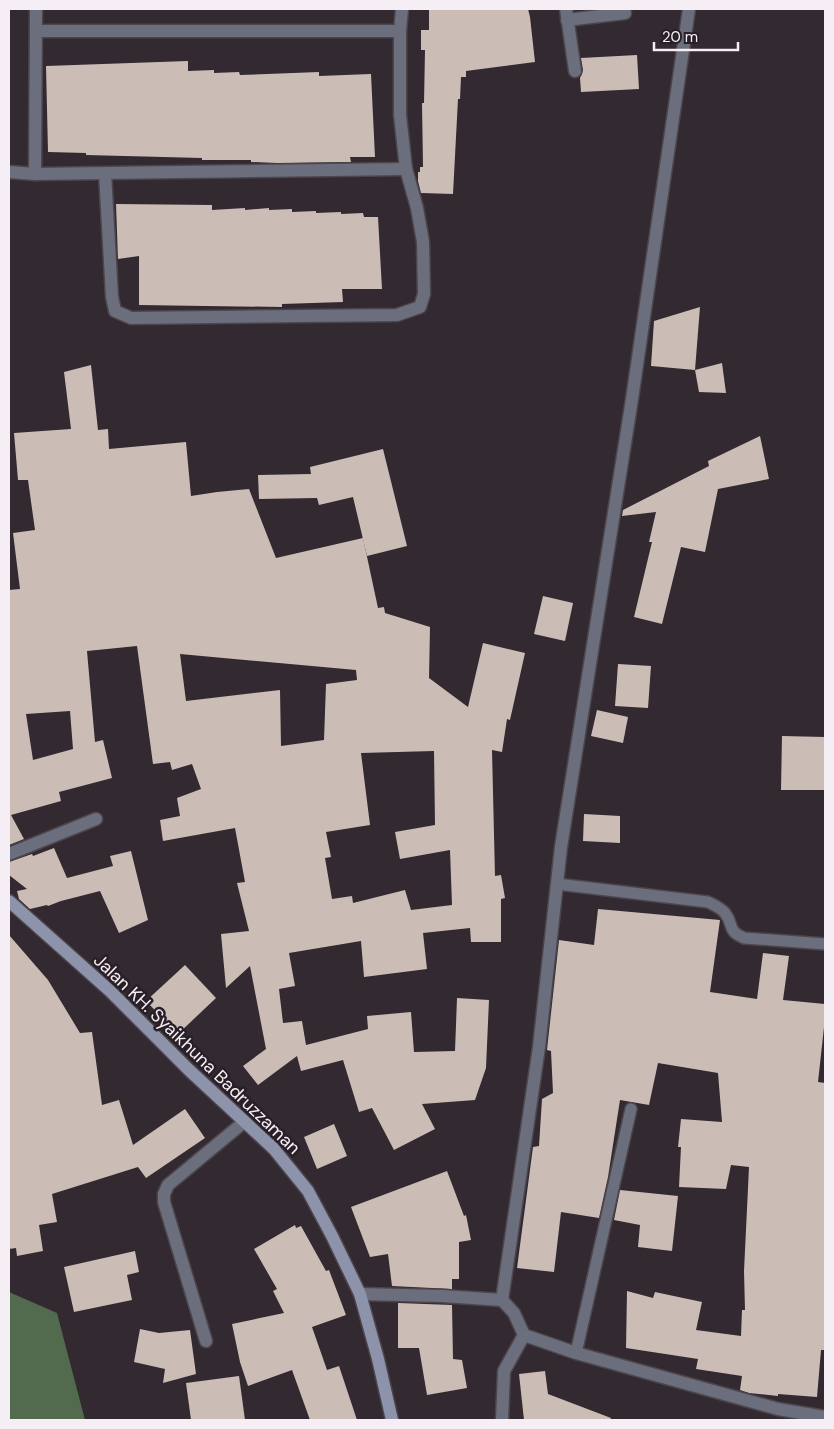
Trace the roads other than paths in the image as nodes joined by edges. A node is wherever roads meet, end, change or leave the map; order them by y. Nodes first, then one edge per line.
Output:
1 (36, 9) edge
2 (402, 9) edge
3 (689, 9) edge
4 (625, 13) dead end
5 (567, 14) edge
6 (36, 31) junction
7 (400, 31) junction
8 (575, 71) dead end
9 (406, 169) junction
10 (9, 172) edge
11 (105, 173) junction
12 (35, 174) junction
13 (96, 819) dead end
14 (9, 854) edge
15 (557, 884) junction
16 (9, 901) edge
17 (825, 944) edge
18 (631, 1109) dead end
19 (244, 1122) junction
20 (360, 1294) junction
21 (502, 1300) junction
22 (524, 1335) junction
23 (206, 1341) dead end
24 (576, 1353) junction
25 (825, 1417) edge
26 (392, 1420) edge
27 (502, 1420) edge

1 - 6 street
2 - 7 street
3 - 15 street
4 - 5 street
5 - 8 street
6 - 7 street
6 - 12 street
7 - 9 street
9 - 11 street
9 - 11 street
10 - 12 street
11 - 12 street
13 - 14 street
15 - 17 lane
15 - 21 street
16 - 19 main road, Jalan KH. Syaikhuna Badruzzaman
18 - 24 lane
19 - 20 main road, Jalan KH. Syaikhuna Badruzzaman
19 - 23 street
20 - 21 street
20 - 26 main road, Jalan KH. Syaikhuna Badruzzaman
21 - 22 street
22 - 24 street
22 - 27 street
24 - 25 street

